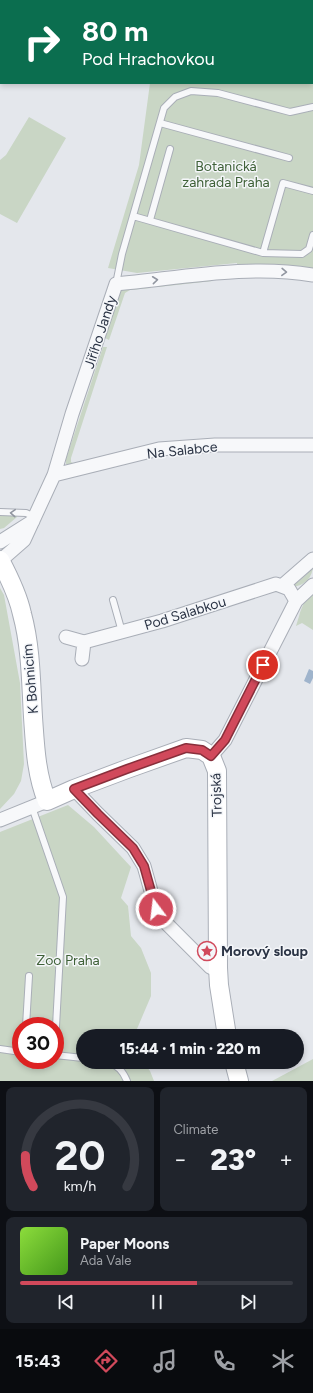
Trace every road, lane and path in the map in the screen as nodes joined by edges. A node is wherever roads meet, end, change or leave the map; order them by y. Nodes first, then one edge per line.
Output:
1 (313, 107) edge
2 (160, 123) junction
3 (170, 149) dead end
4 (289, 158) dead end
5 (313, 191) edge
6 (133, 216) junction
7 (150, 220) junction
8 (313, 235) edge
9 (263, 253) junction
10 (313, 275) edge
11 (116, 284) junction
12 (313, 445) edge
13 (54, 475) junction
14 (0, 512) edge
15 (31, 517) junction
16 (0, 542) edge
17 (313, 559) edge
18 (0, 561) edge
19 (313, 585) edge
20 (282, 586) junction
21 (112, 600) dead end
22 (296, 601) junction
23 (122, 632) junction
24 (66, 637) dead end
25 (84, 642) junction
26 (82, 659) dead end
27 (211, 756) junction
28 (74, 789) junction
29 (39, 804) junction
30 (0, 820) edge
31 (218, 968) junction
32 (29, 976) dead end
33 (27, 1017) edge
34 (57, 1017) edge
35 (226, 1029) edge
36 (0, 1049) edge
37 (12, 1051) edge
38 (64, 1056) edge
39 (76, 1057) edge
40 (120, 1069) edge
41 (236, 1069) edge
42 (127, 1081) edge
43 (239, 1081) edge

1 - 2 lane
2 - 4 lane
2 - 6 lane
3 - 7 lane
5 - 9 lane
6 - 7 lane
6 - 11 lane
7 - 9 lane
8 - 9 lane
11 -> 10 street, Jiřího Jandy
11 - 13 street, Jiřího Jandy
12 - 13 street, Na Salabce
13 - 15 street, Jiřího Jandy
15 -> 14 lane
15 - 16 street
15 - 18 street, Jiřího Jandy
17 - 20 street
18 - 29 street, K Bohnicím
19 - 22 street, Trojská
20 - 22 street
20 - 23 street, Pod Salabkou
21 - 23 lane
22 - 27 street, Trojská
23 - 25 street, Pod Salabkou
24 - 25 street
25 - 26 street
27 - 28 street
27 - 31 street, Trojská
28 - 29 street
28 - 31 street
29 - 30 street
29 - 34 lane
31 - 35 street, Trojská
32 - 33 lane
36 - 37 lane
38 - 39 lane
40 - 42 lane
41 - 43 street

